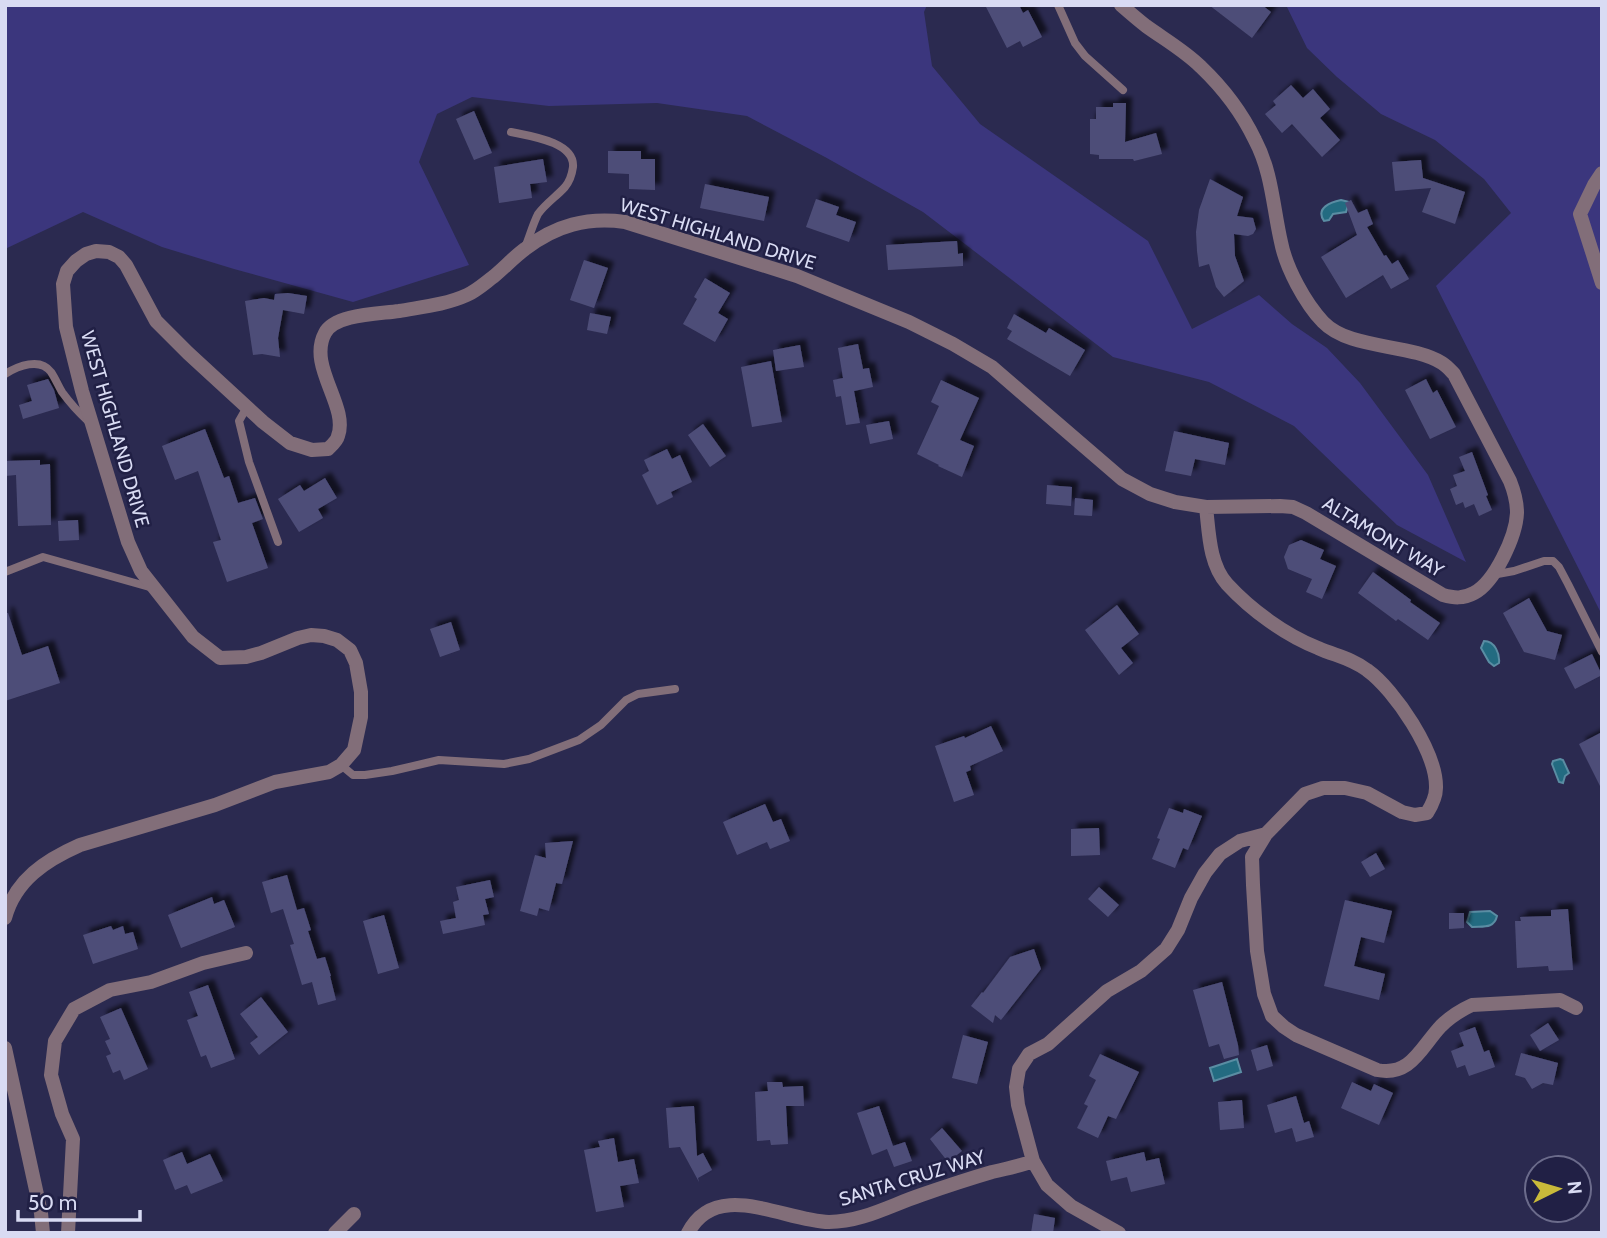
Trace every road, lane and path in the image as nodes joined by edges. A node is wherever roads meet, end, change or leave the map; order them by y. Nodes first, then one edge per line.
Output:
1 (1058, 5) edge
2 (1121, 5) edge
3 (1123, 90) dead end
4 (511, 132) dead end
5 (1602, 173) edge
6 (525, 249) junction
7 (1602, 282) edge
8 (5, 374) edge
9 (247, 407) junction
10 (92, 424) junction
11 (1206, 507) junction
12 (278, 542) dead end
13 (5, 572) edge
14 (1492, 575) junction
15 (155, 589) junction
16 (1602, 652) edge
17 (675, 689) dead end
18 (341, 765) junction
19 (1266, 834) junction
20 (5, 918) edge
21 (246, 953) dead end
22 (1576, 1008) dead end
23 (5, 1048) edge
24 (1033, 1161) junction
25 (354, 1214) dead end
26 (43, 1233) edge
27 (68, 1233) edge
28 (335, 1233) edge
29 (688, 1233) edge
30 (1119, 1233) edge

1 - 3 lane
2 - 14 street, ALTAMONT WAY
4 - 6 lane
5 - 7 street
6 - 9 street, WEST HIGHLAND DRIVE
6 - 11 street, WEST HIGHLAND DRIVE
8 - 10 lane
9 - 10 street, WEST HIGHLAND DRIVE
9 - 12 lane
10 - 15 street, WEST HIGHLAND DRIVE
11 - 14 street, ALTAMONT WAY
11 - 19 street
13 - 15 lane
14 - 16 lane
15 - 18 street, WEST HIGHLAND DRIVE
17 - 18 lane
18 - 20 street
19 - 22 street
19 - 24 street
21 - 27 street
23 - 26 street
24 - 29 street, SANTA CRUZ WAY
24 - 30 street
25 - 28 street

